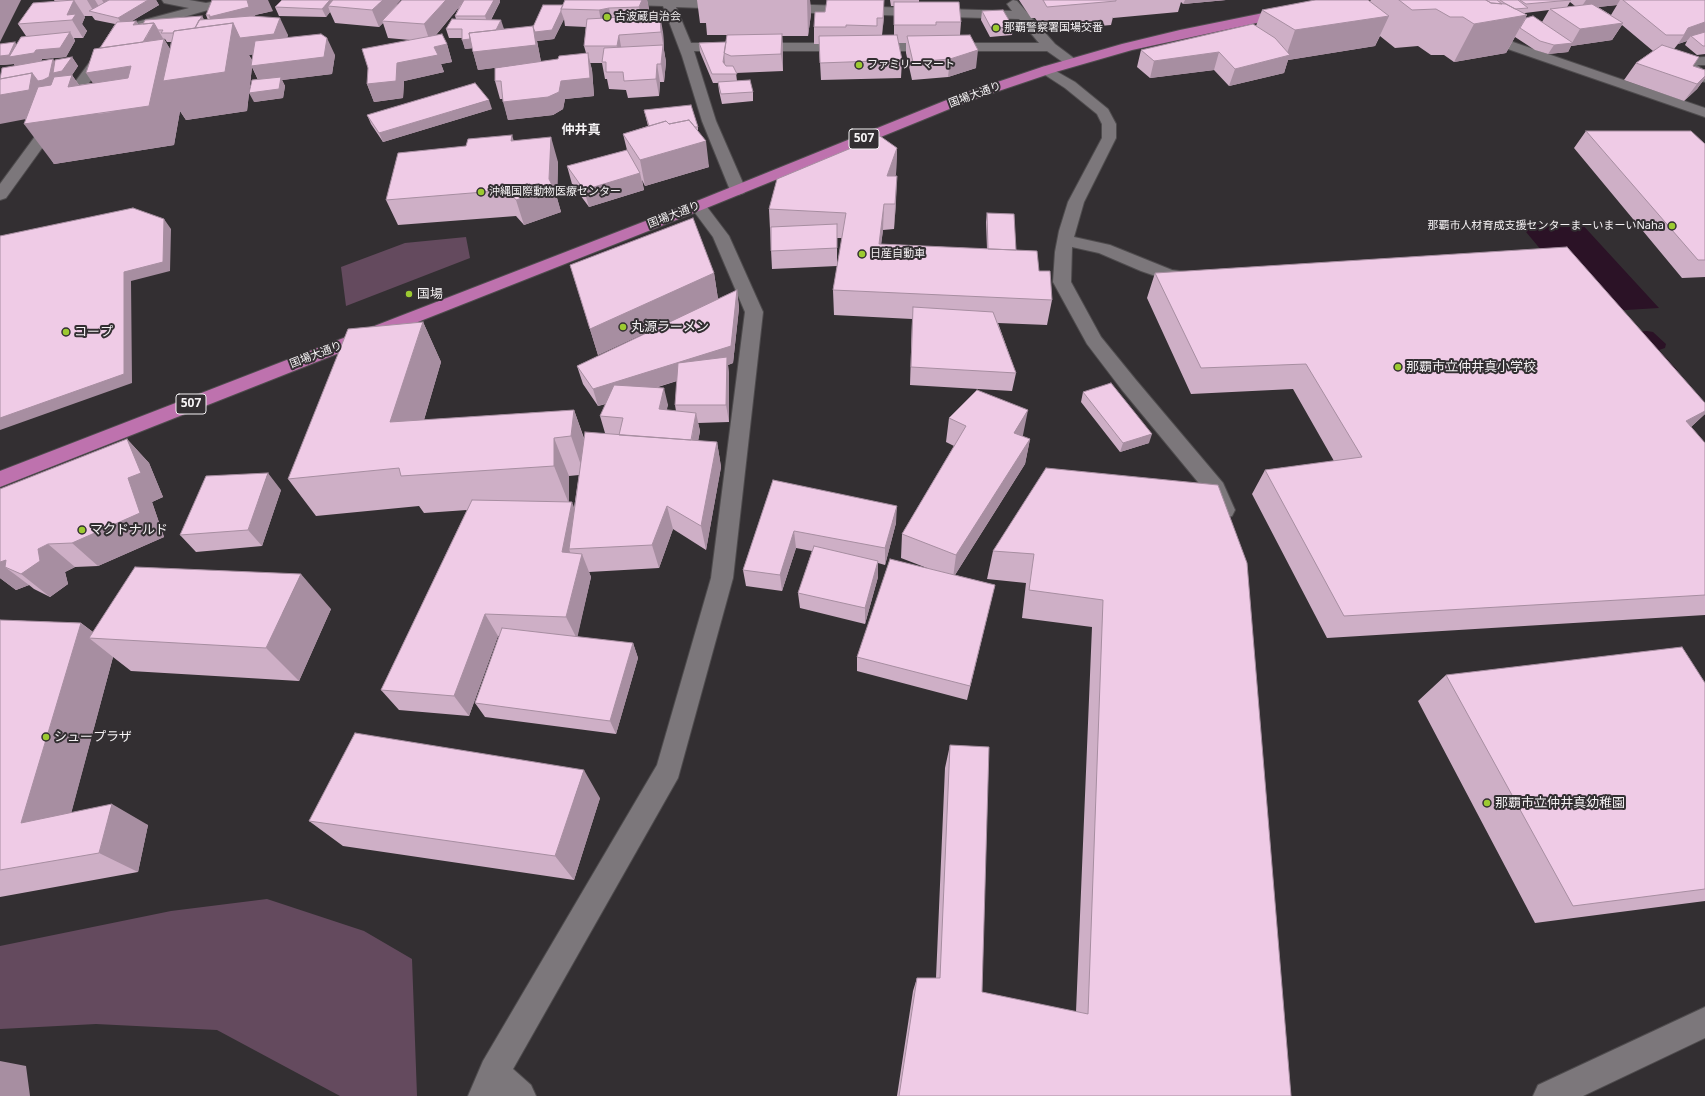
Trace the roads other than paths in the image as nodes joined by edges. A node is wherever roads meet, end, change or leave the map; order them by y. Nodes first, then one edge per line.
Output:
1 (168, 0) edge
2 (240, 0) edge
3 (600, 0) edge
4 (1010, 0) edge
5 (667, 1) edge
6 (744, 6) dead end
7 (206, 7) junction
8 (767, 7) dead end
9 (1303, 9) edge
10 (1023, 15) junction
11 (1468, 31) edge
12 (685, 47) junction
13 (1050, 47) junction
14 (100, 57) junction
15 (85, 59) dead end
16 (1705, 61) edge
17 (1072, 62) junction
18 (1047, 70) junction
19 (1705, 78) edge
20 (1705, 113) edge
21 (738, 190) junction
22 (0, 195) edge
23 (698, 206) junction
24 (1066, 240) junction
25 (1208, 277) edge
26 (0, 479) edge
27 (1230, 523) edge
28 (1705, 1022) edge
29 (489, 1084) edge
30 (520, 1096) edge
31 (1549, 1096) edge

1 - 7 street
2 - 7 street
3 - 5 street
4 - 10 street
5 - 6 street
5 - 12 street
7 - 14 street
8 - 10 street
9 - 17 highway, 国場大通り / 507
10 - 13 street
11 - 20 street
12 - 13 street
12 - 21 street
13 - 17 street
14 - 15 street
14 - 22 street
16 - 19 street
17 - 18 highway, 国場大通り / 507
18 - 21 highway, 国場大通り / 507
18 - 24 street
21 - 23 highway, 国場大通り / 507
23 - 26 highway, 国場大通り / 507
23 - 29 street
24 - 25 street
24 - 27 street
28 - 31 street
29 - 30 street

